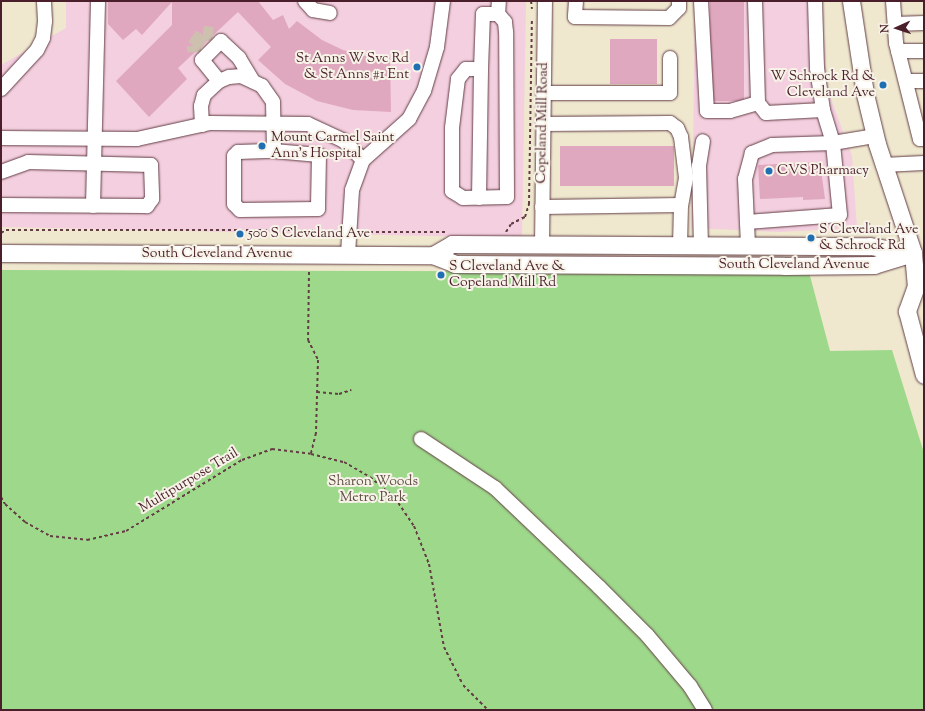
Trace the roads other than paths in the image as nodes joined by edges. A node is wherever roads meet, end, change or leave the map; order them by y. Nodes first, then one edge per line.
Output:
1 (44, 1) edge
2 (98, 1) edge
3 (305, 1) edge
4 (443, 1) edge
5 (545, 1) edge
6 (576, 1) edge
7 (679, 1) edge
8 (701, 1) edge
9 (755, 1) edge
10 (815, 1) edge
11 (851, 1) edge
12 (893, 1) edge
13 (499, 7) edge
14 (330, 13) dead end
15 (924, 23) edge
16 (895, 24) junction
17 (898, 51) junction
18 (924, 51) edge
19 (670, 58) dead end
20 (481, 69) junction
21 (219, 81) junction
22 (253, 81) junction
23 (906, 81) junction
24 (924, 81) edge
25 (1, 89) edge
26 (543, 93) junction
27 (758, 103) junction
28 (823, 110) junction
29 (919, 110) edge
30 (275, 123) junction
31 (202, 124) junction
32 (542, 124) junction
33 (875, 136) junction
34 (1, 138) edge
35 (95, 139) junction
36 (924, 139) edge
37 (703, 141) dead end
38 (833, 143) junction
39 (274, 150) junction
40 (363, 160) junction
41 (94, 163) junction
42 (924, 163) edge
43 (883, 165) junction
44 (1, 172) edge
45 (479, 198) junction
46 (1, 205) edge
47 (681, 205) junction
48 (93, 206) junction
49 (542, 206) junction
50 (747, 222) junction
51 (542, 245) junction
52 (680, 246) junction
53 (748, 246) junction
54 (701, 247) junction
55 (1, 253) edge
56 (918, 253) edge
57 (348, 254) junction
58 (433, 255) junction
59 (920, 290) edge
60 (924, 375) edge
61 (421, 439) dead end
62 (705, 710) edge

1 - 25 street
2 - 35 street
3 - 14 street
4 - 40 street
5 - 26 street, Copeland Mill Road
6 - 7 street
8 - 27 street
9 - 27 street
10 - 28 street
11 - 33 main road
12 - 16 street
13 - 20 street
13 - 45 street
15 - 16 street
16 - 17 street
17 - 18 street
17 - 23 street
19 - 26 street
20 - 45 street
20 - 45 street
21 - 22 street
21 - 22 street
21 - 31 street
22 - 30 street
23 - 24 street
23 - 29 street
26 - 32 street, Copeland Mill Road
27 - 28 street
28 - 38 street
29 - 36 street
30 - 31 street
30 - 39 street
30 - 40 street
31 - 35 street
32 - 47 street
32 - 49 street, Copeland Mill Road
33 - 38 street
33 - 43 main road
34 - 35 street
35 - 41 street
37 - 54 street
38 - 50 street
38 - 50 street
39 - 39 street
40 - 57 street
41 - 44 street
41 - 48 street
41 - 48 street
42 - 43 street
43 - 56 main road
46 - 48 street
47 - 49 street
47 - 52 street
49 - 51 street, Copeland Mill Road
50 - 53 street
51 - 52 main road, South Cleveland Avenue
51 - 58 main road, South Cleveland Avenue
52 - 54 main road, South Cleveland Avenue
53 - 54 main road, South Cleveland Avenue
53 - 56 main road, South Cleveland Avenue
55 - 57 main road, South Cleveland Avenue
56 - 58 main road, South Cleveland Avenue
56 - 59 main road
57 - 58 main road, South Cleveland Avenue
59 - 60 main road
61 - 62 street

